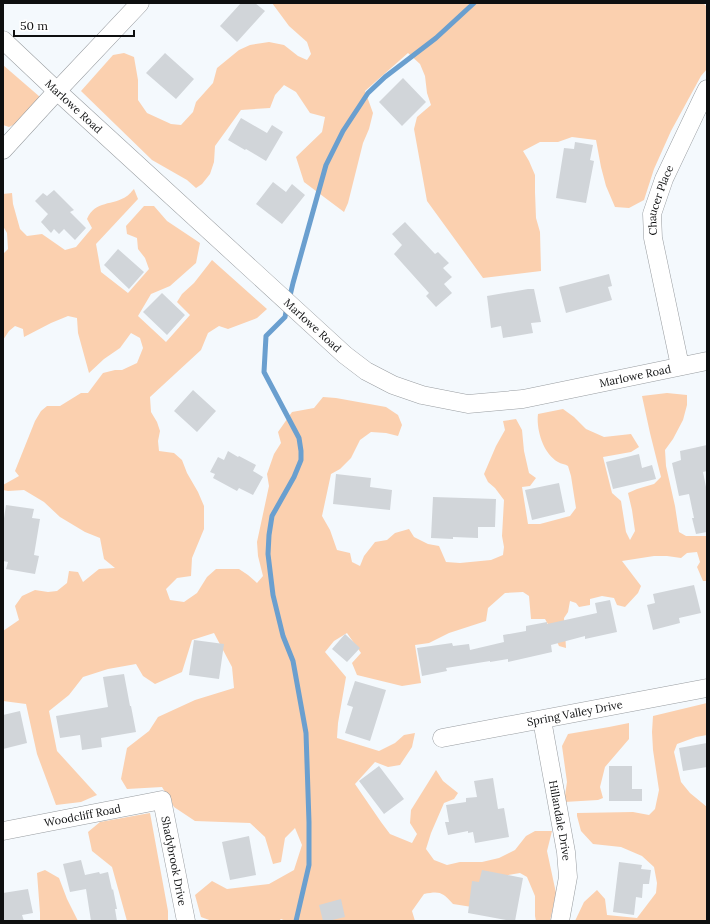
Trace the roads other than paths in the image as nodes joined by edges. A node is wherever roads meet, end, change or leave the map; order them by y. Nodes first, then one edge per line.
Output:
1 (140, 3) edge
2 (3, 40) edge
3 (707, 89) edge
4 (57, 91) junction
5 (3, 150) edge
6 (707, 361) edge
7 (680, 366) junction
8 (707, 688) edge
9 (542, 720) junction
10 (442, 738) dead end
11 (162, 800) joint
12 (3, 831) edge
13 (186, 921) edge
14 (560, 921) edge

1 - 4 street
2 - 4 street, Marlowe Road
3 - 7 street, Chaucer Place
4 - 5 street
4 - 7 street, Marlowe Road
6 - 7 street, Marlowe Road
8 - 9 street, Spring Valley Drive
9 - 10 street, Spring Valley Drive
9 - 14 street, Hillandale Drive
11 - 12 street, Woodcliff Road
11 - 13 street, Shadybrook Drive

